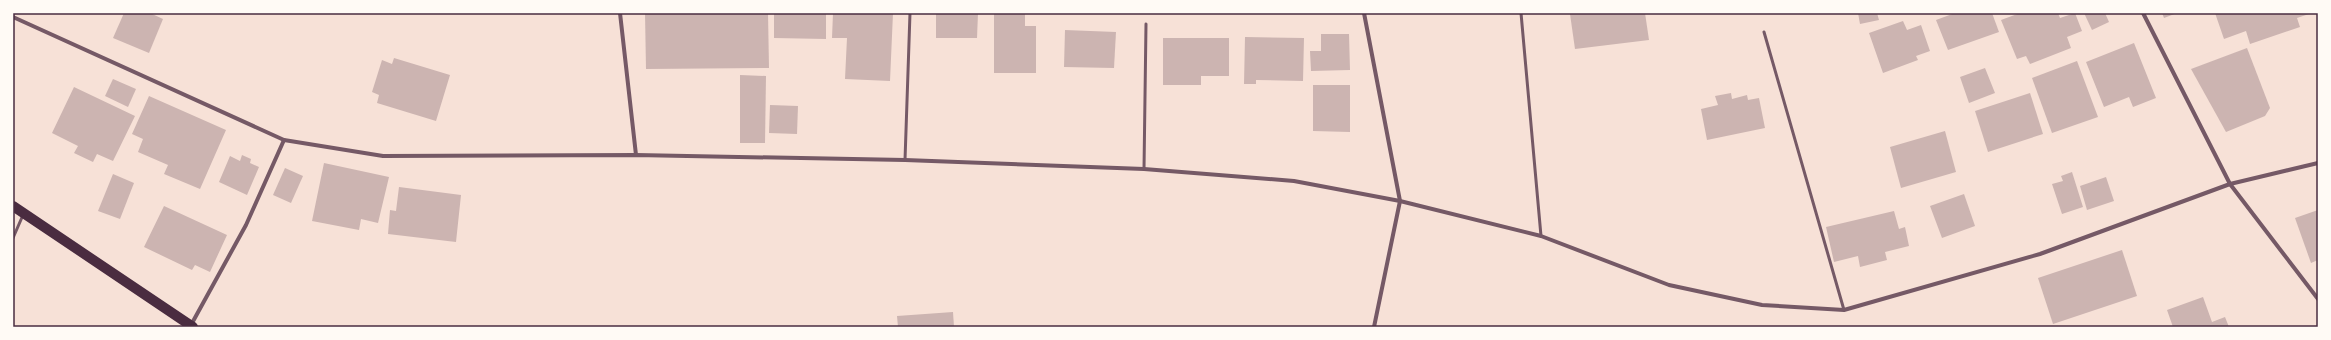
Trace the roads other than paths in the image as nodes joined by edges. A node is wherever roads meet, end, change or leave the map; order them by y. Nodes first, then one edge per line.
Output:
1 (620, 13) edge
2 (910, 13) edge
3 (1364, 13) edge
4 (1521, 13) edge
5 (2143, 13) edge
6 (13, 17) edge
7 (1146, 24) dead end
8 (1764, 32) dead end
9 (284, 140) junction
10 (636, 155) junction
11 (905, 160) junction
12 (2318, 163) edge
13 (1144, 169) junction
14 (2230, 184) junction
15 (1400, 200) junction
16 (13, 206) edge
17 (24, 213) junction
18 (1541, 236) junction
19 (13, 238) edge
20 (2318, 299) edge
21 (1844, 310) junction
22 (192, 327) edge
23 (1374, 327) edge

1 - 10 street
2 - 11 lane
3 - 15 street
4 - 18 lane
5 - 14 street
6 - 9 street
7 - 13 lane
8 - 21 lane
9 - 10 street
9 - 22 street
10 - 11 street
11 - 13 street
12 - 14 street
13 - 15 street
14 - 20 street
14 - 21 street
15 - 18 street
15 - 23 street
16 - 17 main road
17 - 19 lane
17 - 22 main road
18 - 21 street

